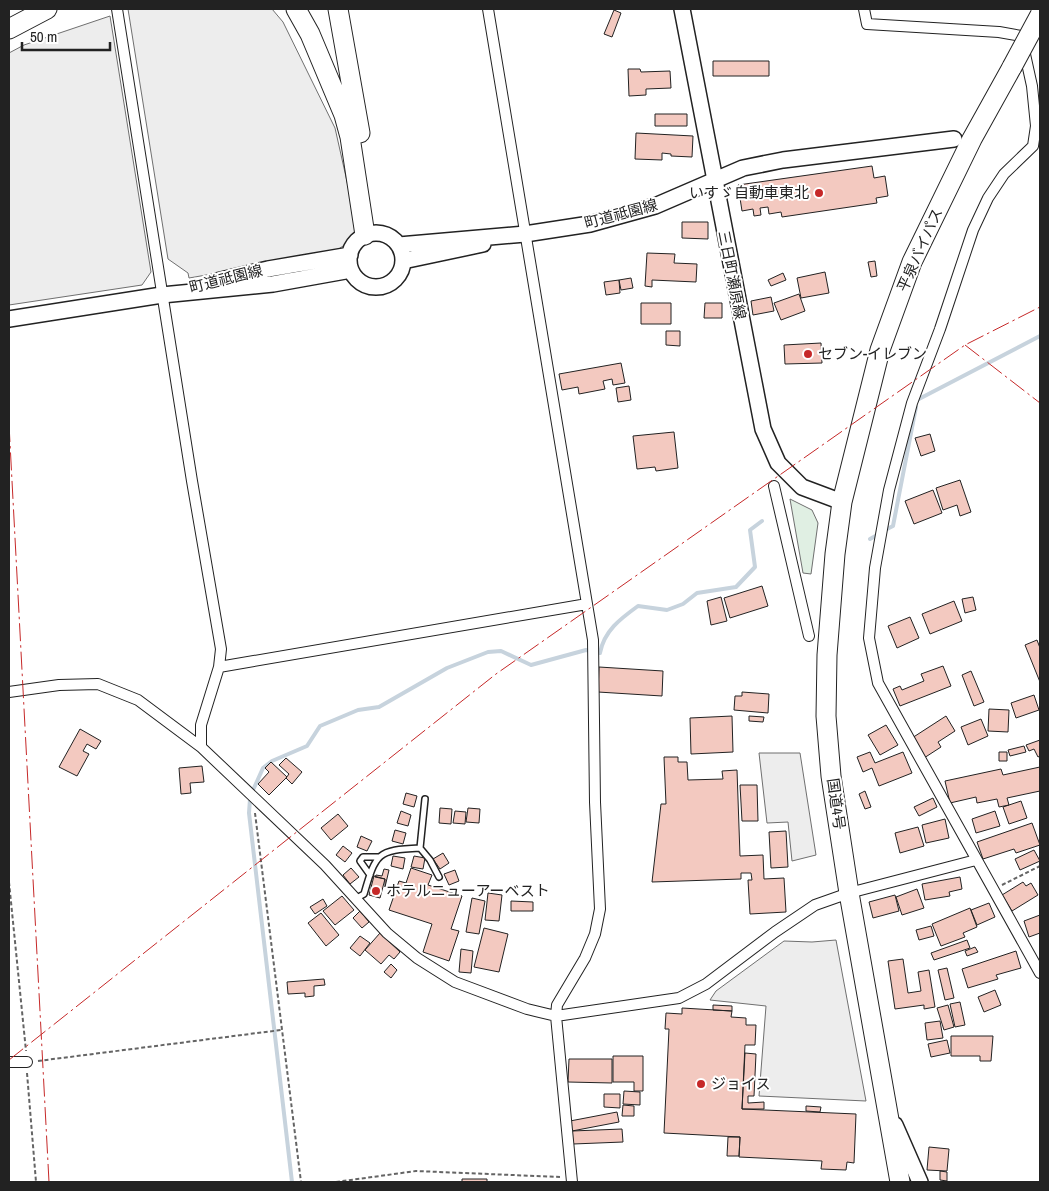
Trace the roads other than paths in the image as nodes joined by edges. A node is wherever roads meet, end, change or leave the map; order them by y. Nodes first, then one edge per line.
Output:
1 (47, 9) edge
2 (117, 9) edge
3 (296, 9) edge
4 (338, 9) edge
5 (488, 9) edge
6 (682, 9) edge
7 (864, 9) edge
8 (1040, 15) edge
9 (9, 28) edge
10 (954, 139) dead end
11 (714, 181) junction
12 (371, 234) junction
13 (525, 234) junction
14 (399, 246) junction
15 (403, 261) junction
16 (350, 262) junction
17 (162, 294) junction
18 (9, 319) edge
19 (774, 486) dead end
20 (842, 502) junction
21 (587, 604) junction
22 (809, 636) dead end
23 (219, 667) junction
24 (9, 692) edge
25 (201, 747) junction
26 (425, 799) dead end
27 (420, 848) junction
28 (379, 856) junction
29 (976, 860) junction
30 (370, 875) junction
31 (439, 878) dead end
32 (849, 893) junction
33 (355, 900) junction
34 (1040, 973) edge
35 (556, 1016) junction
36 (9, 1062) edge
37 (26, 1062) road end
38 (885, 1104) junction
39 (572, 1180) edge
40 (900, 1182) edge
41 (920, 1182) edge

1 - 9 highway
2 - 17 street
3 - 12 highway
4 - 12 highway
5 - 13 street
6 - 11 street, 三日町瀬原線
7 - 29 street
8 - 20 highway, 平泉バイパス, bridge
10 - 11 street, 町道祗園線
11 - 13 street, 町道祗園線
11 - 20 street, 三日町瀬原線
12 - 14 street
12 - 16 street
13 - 14 street, 町道祗園線
13 - 15 street, 町道祗園線
13 - 21 street
14 - 15 street
15 - 16 street
16 - 17 street, 町道祗園線
17 - 18 street, 町道祗園線
17 - 23 street
19 - 22 street
20 - 32 highway, 国道4号
21 - 23 street
21 - 35 street
23 - 25 street
24 - 25 street
25 - 33 street
26 - 27 lane
27 - 28 lane
27 - 31 lane
28 - 30 lane
28 - 30 lane
29 - 32 street
29 - 34 street
30 - 33 lane
32 - 35 street
32 - 38 highway, 国道4号
33 - 35 street
35 - 39 street
36 - 37 street
38 - 40 highway, 国道4号
38 - 41 street

